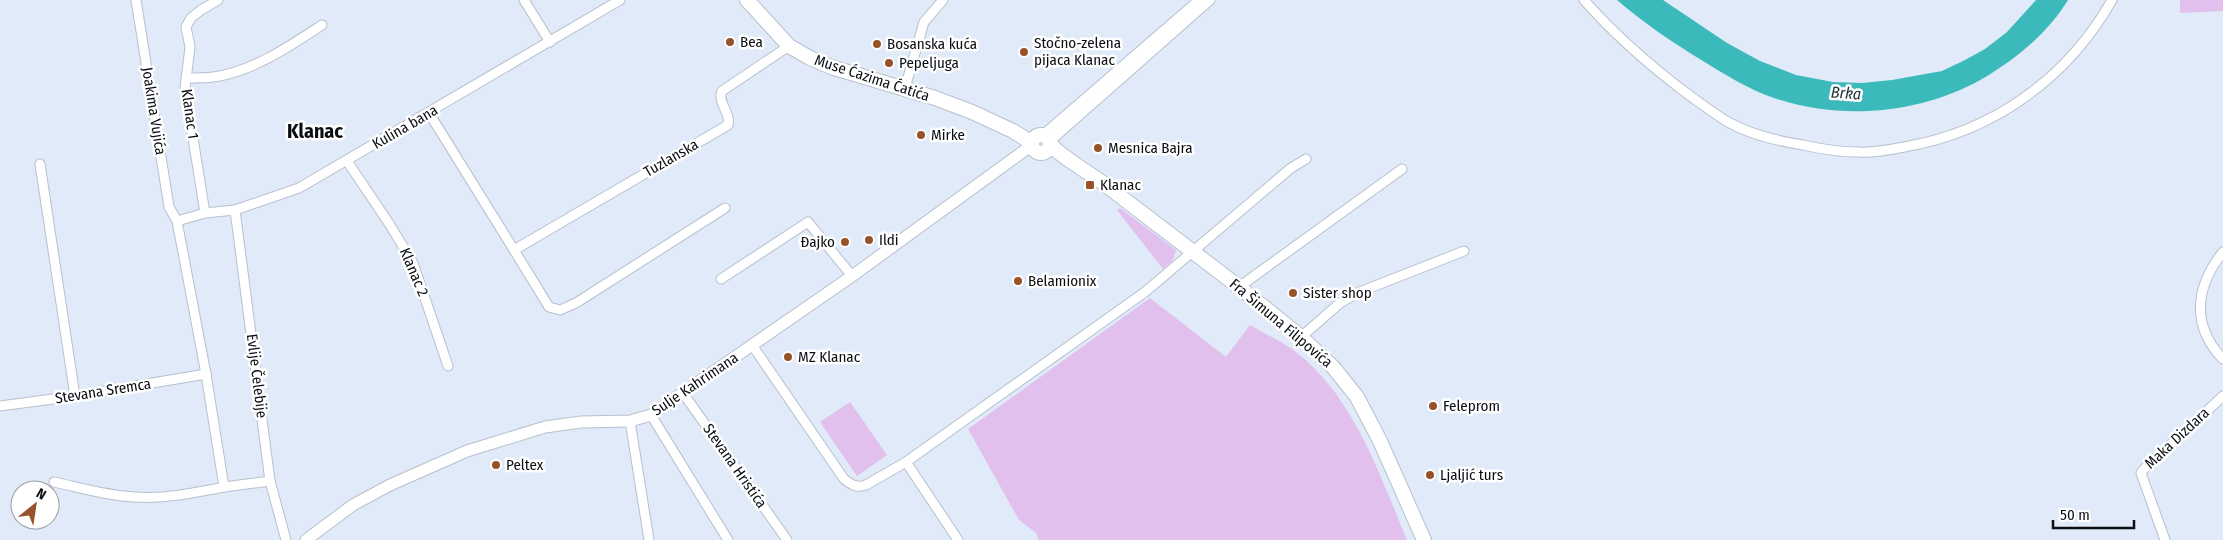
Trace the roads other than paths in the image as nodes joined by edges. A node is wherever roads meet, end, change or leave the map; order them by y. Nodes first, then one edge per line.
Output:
1 (136, 0) edge
2 (218, 0) edge
3 (524, 0) edge
4 (620, 0) edge
5 (747, 0) edge
6 (943, 0) edge
7 (1199, 0) edge
8 (1210, 0) edge
9 (1584, 0) edge
10 (2112, 0) edge
11 (322, 26) dead end
12 (550, 42) junction
13 (789, 46) junction
14 (186, 78) junction
15 (905, 88) junction
16 (429, 113) junction
17 (1041, 143) junction
18 (1306, 159) dead end
19 (347, 161) junction
20 (40, 164) dead end
21 (1402, 169) dead end
22 (725, 208) dead end
23 (235, 210) junction
24 (205, 214) junction
25 (177, 221) junction
26 (514, 250) junction
27 (1464, 251) dead end
28 (2223, 252) edge
29 (1193, 253) junction
30 (852, 276) junction
31 (722, 279) dead end
32 (1239, 286) junction
33 (1301, 337) junction
34 (752, 345) junction
35 (2223, 360) edge
36 (448, 366) dead end
37 (206, 374) junction
38 (683, 393) junction
39 (75, 396) junction
40 (2223, 396) edge
41 (0, 406) edge
42 (651, 415) junction
43 (630, 421) junction
44 (906, 462) junction
45 (270, 481) junction
46 (60, 483) edge
47 (224, 487) junction
48 (286, 540) edge
49 (306, 540) edge
50 (648, 540) edge
51 (728, 540) edge
52 (787, 540) edge
53 (958, 540) edge
54 (1424, 540) edge
55 (2165, 540) edge

1 - 25 street, Joakima Vujića
2 - 14 street, Klanac 1
3 - 12 street
4 - 12 street, Kulina bana
5 - 13 main road, Muse Ćazima Ćatića
6 - 15 street
7 - 17 street
8 - 17 street
9 - 10 street
11 - 14 street
12 - 16 street, Kulina bana
13 - 15 main road, Muse Ćazima Ćatića
13 - 26 street, Tuzlanska
14 - 24 street, Klanac 1
15 - 17 main road, Muse Ćazima Ćatića
16 - 19 street, Kulina bana
16 - 26 street
17 - 29 main road, Fra Šimuna Filipovića
17 - 30 street, Sulje Kahrimana
18 - 29 street
19 - 23 street, Kulina bana
19 - 36 street, Klanac 2
20 - 39 street
21 - 32 street
22 - 26 street
23 - 24 street, Kulina bana
23 - 45 street, Evlije Čelebije
24 - 25 street, Kulina bana
25 - 37 street, Joakima Vujića
27 - 33 street
28 - 35 street
29 - 32 main road, Fra Šimuna Filipovića
29 - 44 street
30 - 31 street
30 - 34 street, Sulje Kahrimana
32 - 33 main road, Fra Šimuna Filipovića
33 - 54 main road, Fra Šimuna Filipovića
34 - 38 street, Sulje Kahrimana
34 - 44 street
37 - 39 street, Stevana Sremca
37 - 47 street, Joakima Vujića
38 - 42 street, Sulje Kahrimana
38 - 52 street, Stevana Hristića
39 - 41 street, Stevana Sremca
40 - 55 street, Maka Dizdara
42 - 43 street, Sulje Kahrimana
42 - 51 street
43 - 49 street, Sulje Kahrimana
43 - 50 street
44 - 53 street
45 - 47 street
45 - 48 street, Evlije Čelebije
46 - 47 street

